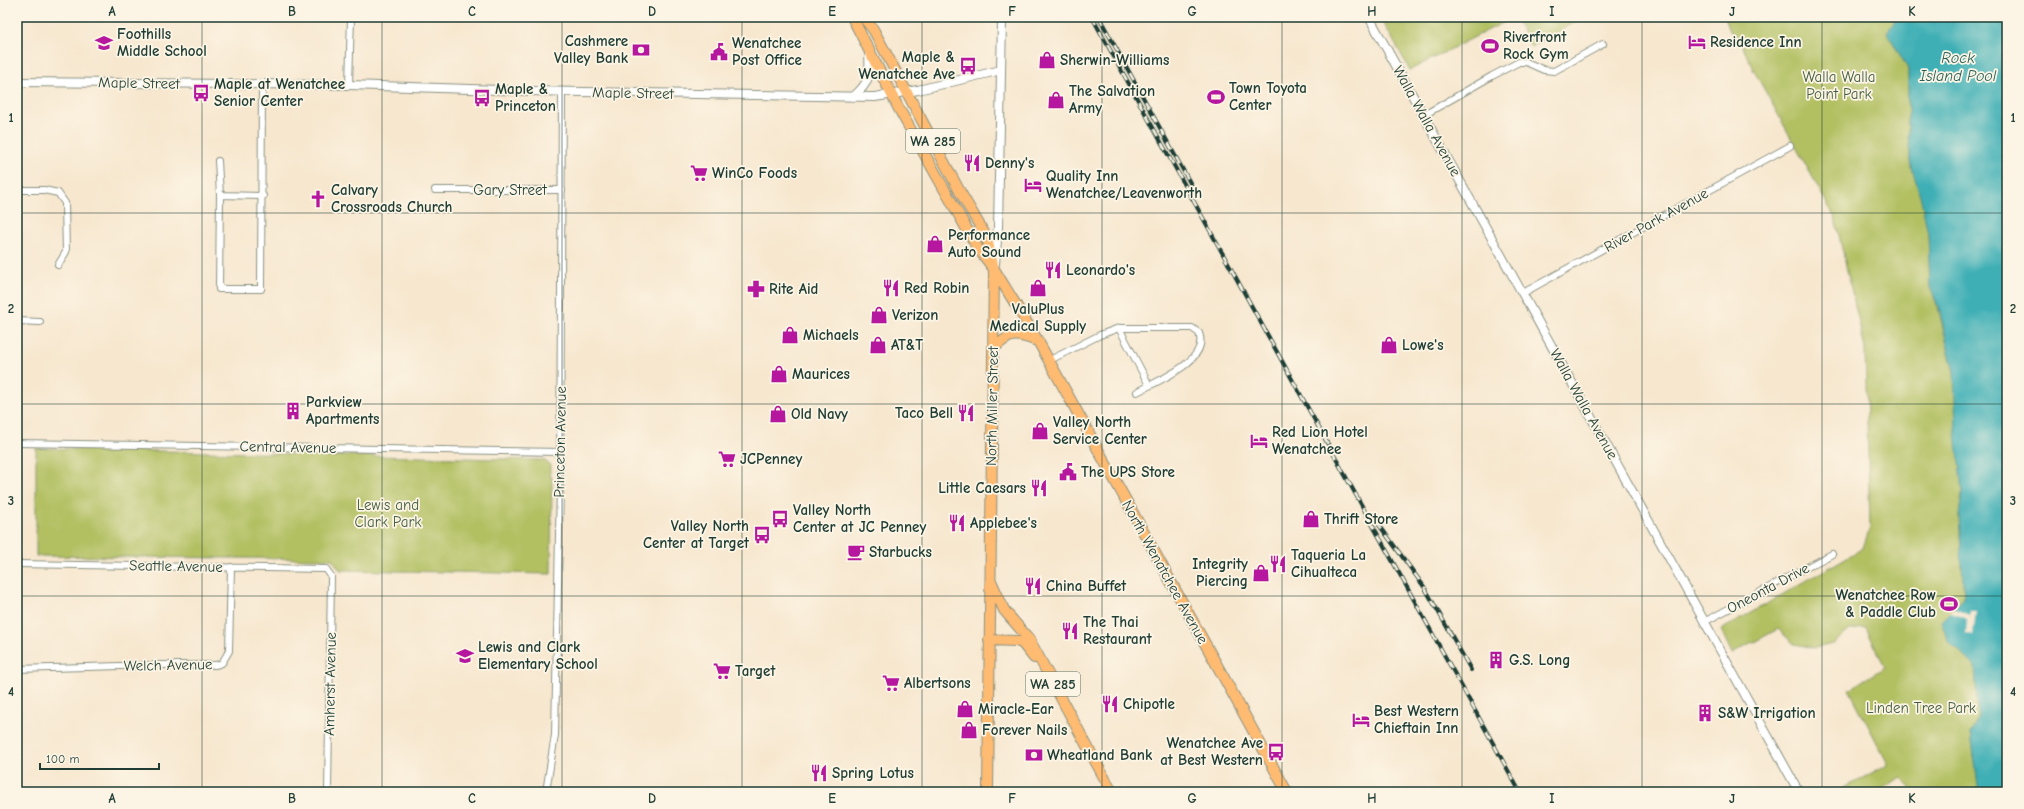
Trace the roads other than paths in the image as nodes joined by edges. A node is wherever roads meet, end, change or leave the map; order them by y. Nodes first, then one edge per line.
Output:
1 (351, 17) edge
2 (852, 17) edge
3 (864, 17) edge
4 (1369, 17) edge
5 (1002, 20) dead end
6 (1603, 44) dead end
7 (868, 50) junction
8 (1001, 70) junction
9 (17, 82) edge
10 (262, 84) junction
11 (349, 85) junction
12 (562, 91) junction
13 (906, 92) junction
14 (893, 94) junction
15 (853, 97) junction
16 (1424, 115) junction
17 (1790, 146) dead end
18 (218, 161) dead end
19 (17, 190) edge
20 (435, 190) dead end
21 (562, 190) junction
22 (220, 195) junction
23 (262, 196) junction
24 (58, 265) dead end
25 (994, 269) junction
26 (1523, 294) junction
27 (17, 321) edge
28 (40, 322) dead end
29 (1118, 328) junction
30 (1038, 341) junction
31 (993, 349) junction
32 (1048, 361) junction
33 (1149, 385) junction
34 (1137, 392) dead end
35 (17, 442) edge
36 (560, 452) junction
37 (1832, 554) dead end
38 (17, 564) edge
39 (231, 567) junction
40 (331, 576) joint
41 (990, 579) junction
42 (1704, 622) junction
43 (989, 640) junction
44 (1044, 667) junction
45 (17, 669) edge
46 (328, 792) edge
47 (546, 792) edge
48 (988, 792) edge
49 (1112, 792) edge
50 (1286, 792) edge
51 (1799, 792) edge

1 - 11 street
2 - 7 main road, North Wenatchee Avenue / WA 285
3 - 13 main road, North Wenatchee Avenue / WA 285
4 - 16 street, Walla Walla Avenue
5 - 8 street, North Miller Street
6 - 16 street
7 - 14 main road, North Wenatchee Avenue / WA 285
7 - 15 street, WA 285
8 - 13 street, Maple Street
8 - 25 street, North Miller Street
9 - 10 street, Maple Street
10 - 11 street, Maple Street
10 - 23 street
11 - 12 street, Maple Street
12 - 15 street, Maple Street
12 - 21 street, Princeton Avenue
13 - 14 street, Maple Street
13 - 25 main road, North Wenatchee Avenue / WA 285
14 - 15 street, Maple Street
14 - 25 main road, North Wenatchee Avenue / WA 285
16 - 26 street, Walla Walla Avenue
17 - 26 street, River Park Avenue
18 - 22 street
19 - 24 street
20 - 21 street, Gary Street
21 - 36 street, Princeton Avenue
22 - 23 street
22 - 23 street
25 - 30 main road, North Wenatchee Avenue
25 - 31 main road, North Miller Street / WA 285
26 - 42 street, Walla Walla Avenue
27 - 28 street
29 - 32 street
29 - 33 street
29 - 33 street
30 - 31 main road
30 - 32 main road, North Wenatchee Avenue
31 - 41 main road, North Miller Street / WA 285
32 - 50 main road, North Wenatchee Avenue
33 - 34 street
35 - 36 street, Central Avenue
36 - 47 street, Princeton Avenue
37 - 42 street, Oneonta Drive
38 - 39 street, Seattle Avenue
39 - 40 street, Seattle Avenue
39 - 45 street, Welch Avenue
40 - 46 street, Amherst Avenue
41 - 43 main road, North Miller Street / WA 285
41 - 44 main road, WA 285
42 - 51 street, Walla Walla Avenue
43 - 44 main road, WA 285
43 - 48 main road, North Miller Street / WA 285
44 - 49 main road, WA 285

